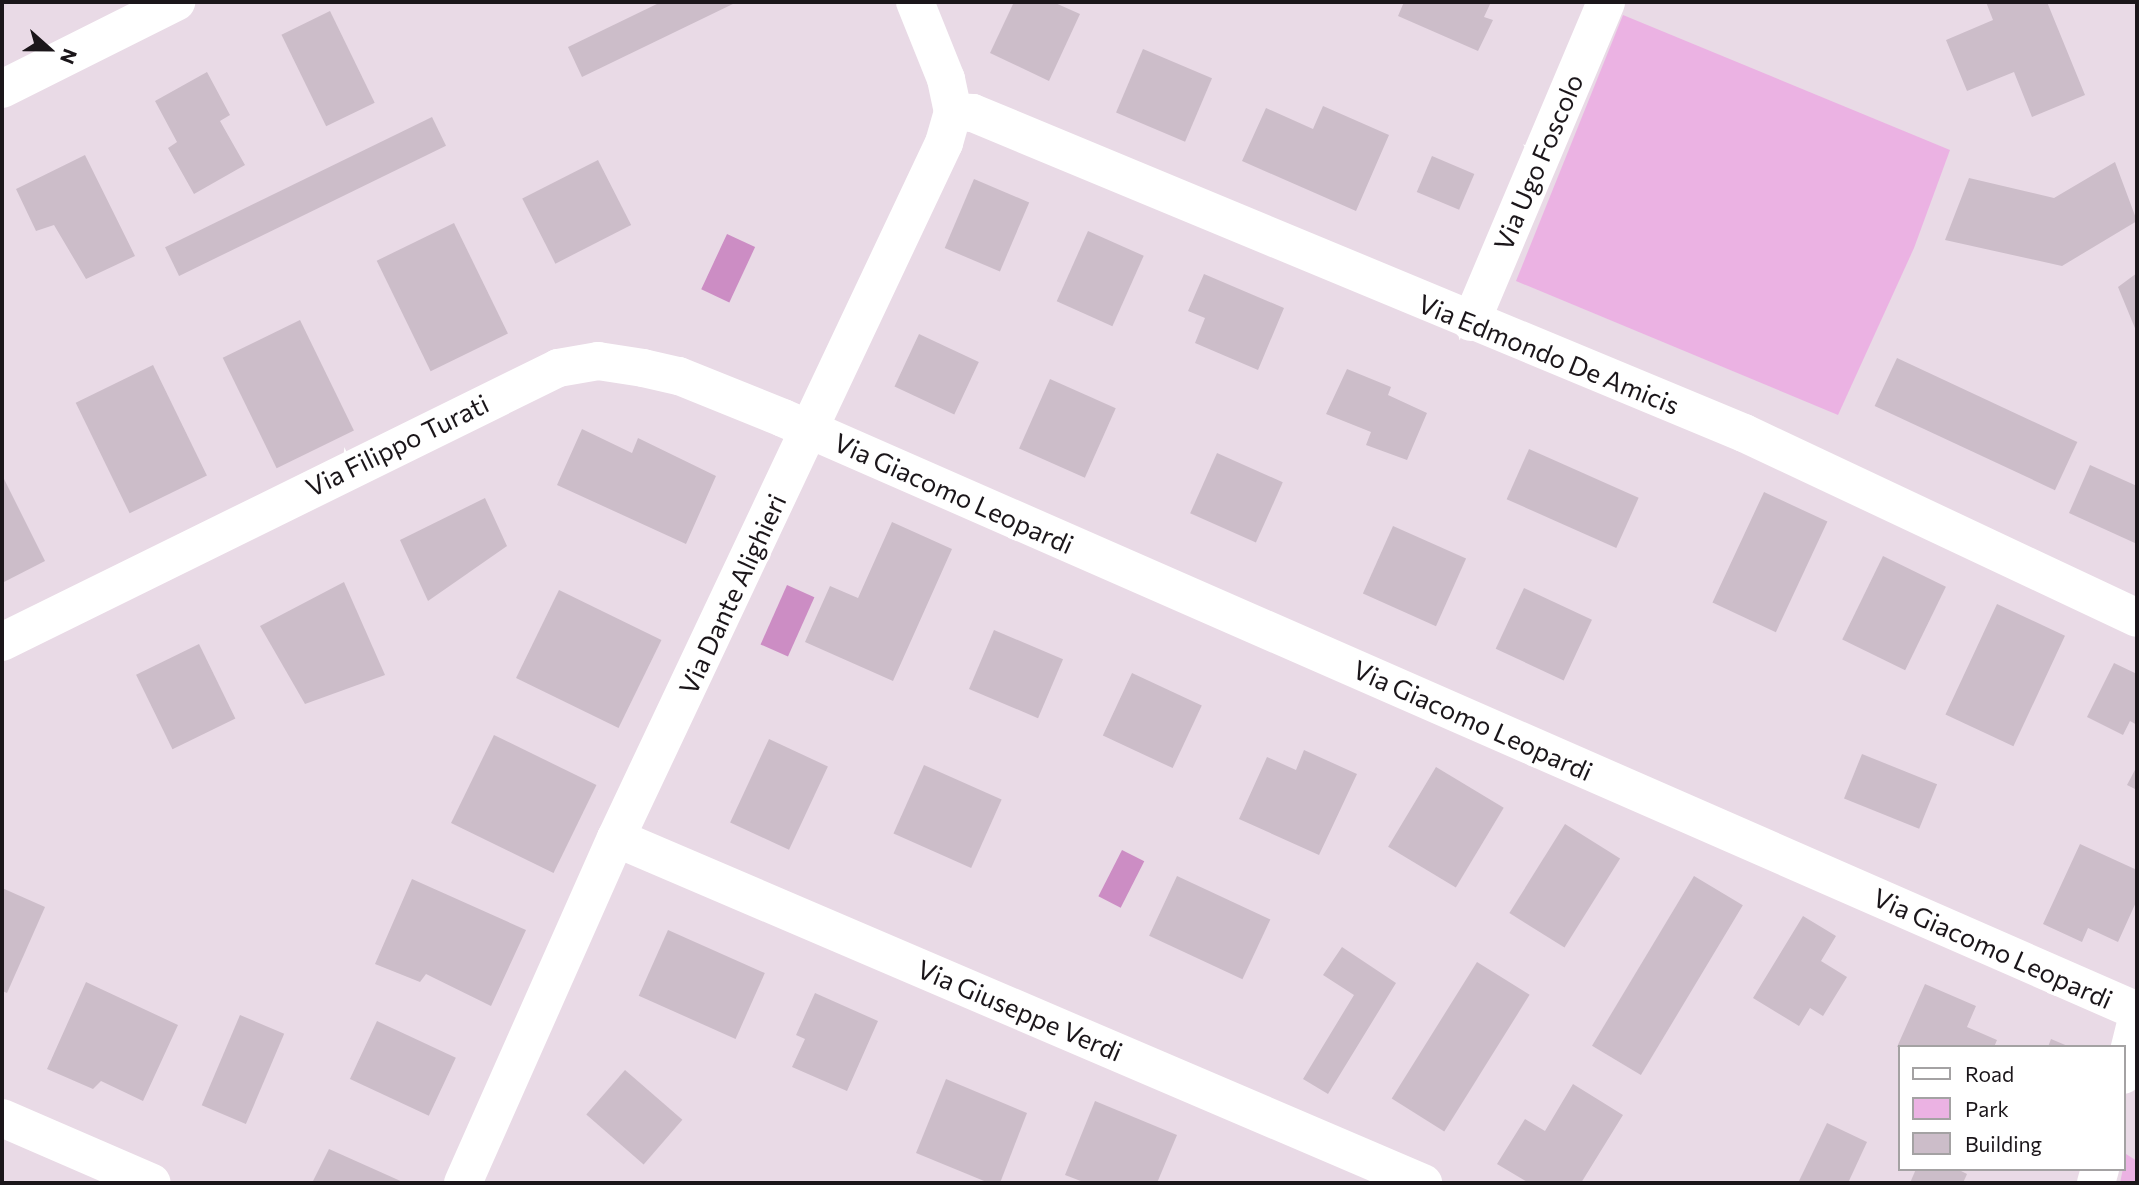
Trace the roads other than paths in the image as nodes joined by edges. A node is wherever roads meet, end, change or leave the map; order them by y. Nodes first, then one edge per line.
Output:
1 (177, 2) edge
2 (915, 2) edge
3 (1606, 2) edge
4 (2, 89) edge
5 (953, 113) junction
6 (1471, 322) junction
7 (809, 430) junction
8 (2137, 618) edge
9 (2, 642) edge
10 (616, 838) junction
11 (2137, 1011) edge
12 (2137, 1019) edge
13 (2125, 1067) edge
14 (2, 1118) edge
15 (152, 1183) edge
16 (463, 1183) edge
17 (1423, 1183) edge

1 - 4 street
2 - 5 street, Via Dante Alighieri
3 - 6 street, Via Ugo Foscolo
5 - 6 street, Via Edmondo De Amicis
5 - 7 street, Via Dante Alighieri
6 - 8 street, Via Edmondo De Amicis
7 - 9 street, Via Filippo Turati
7 - 10 street, Via Dante Alighieri
7 - 11 street, Via Giacomo Leopardi
10 - 16 street, Via Dante Alighieri
10 - 17 street, Via Giuseppe Verdi
12 - 13 street
14 - 15 street

